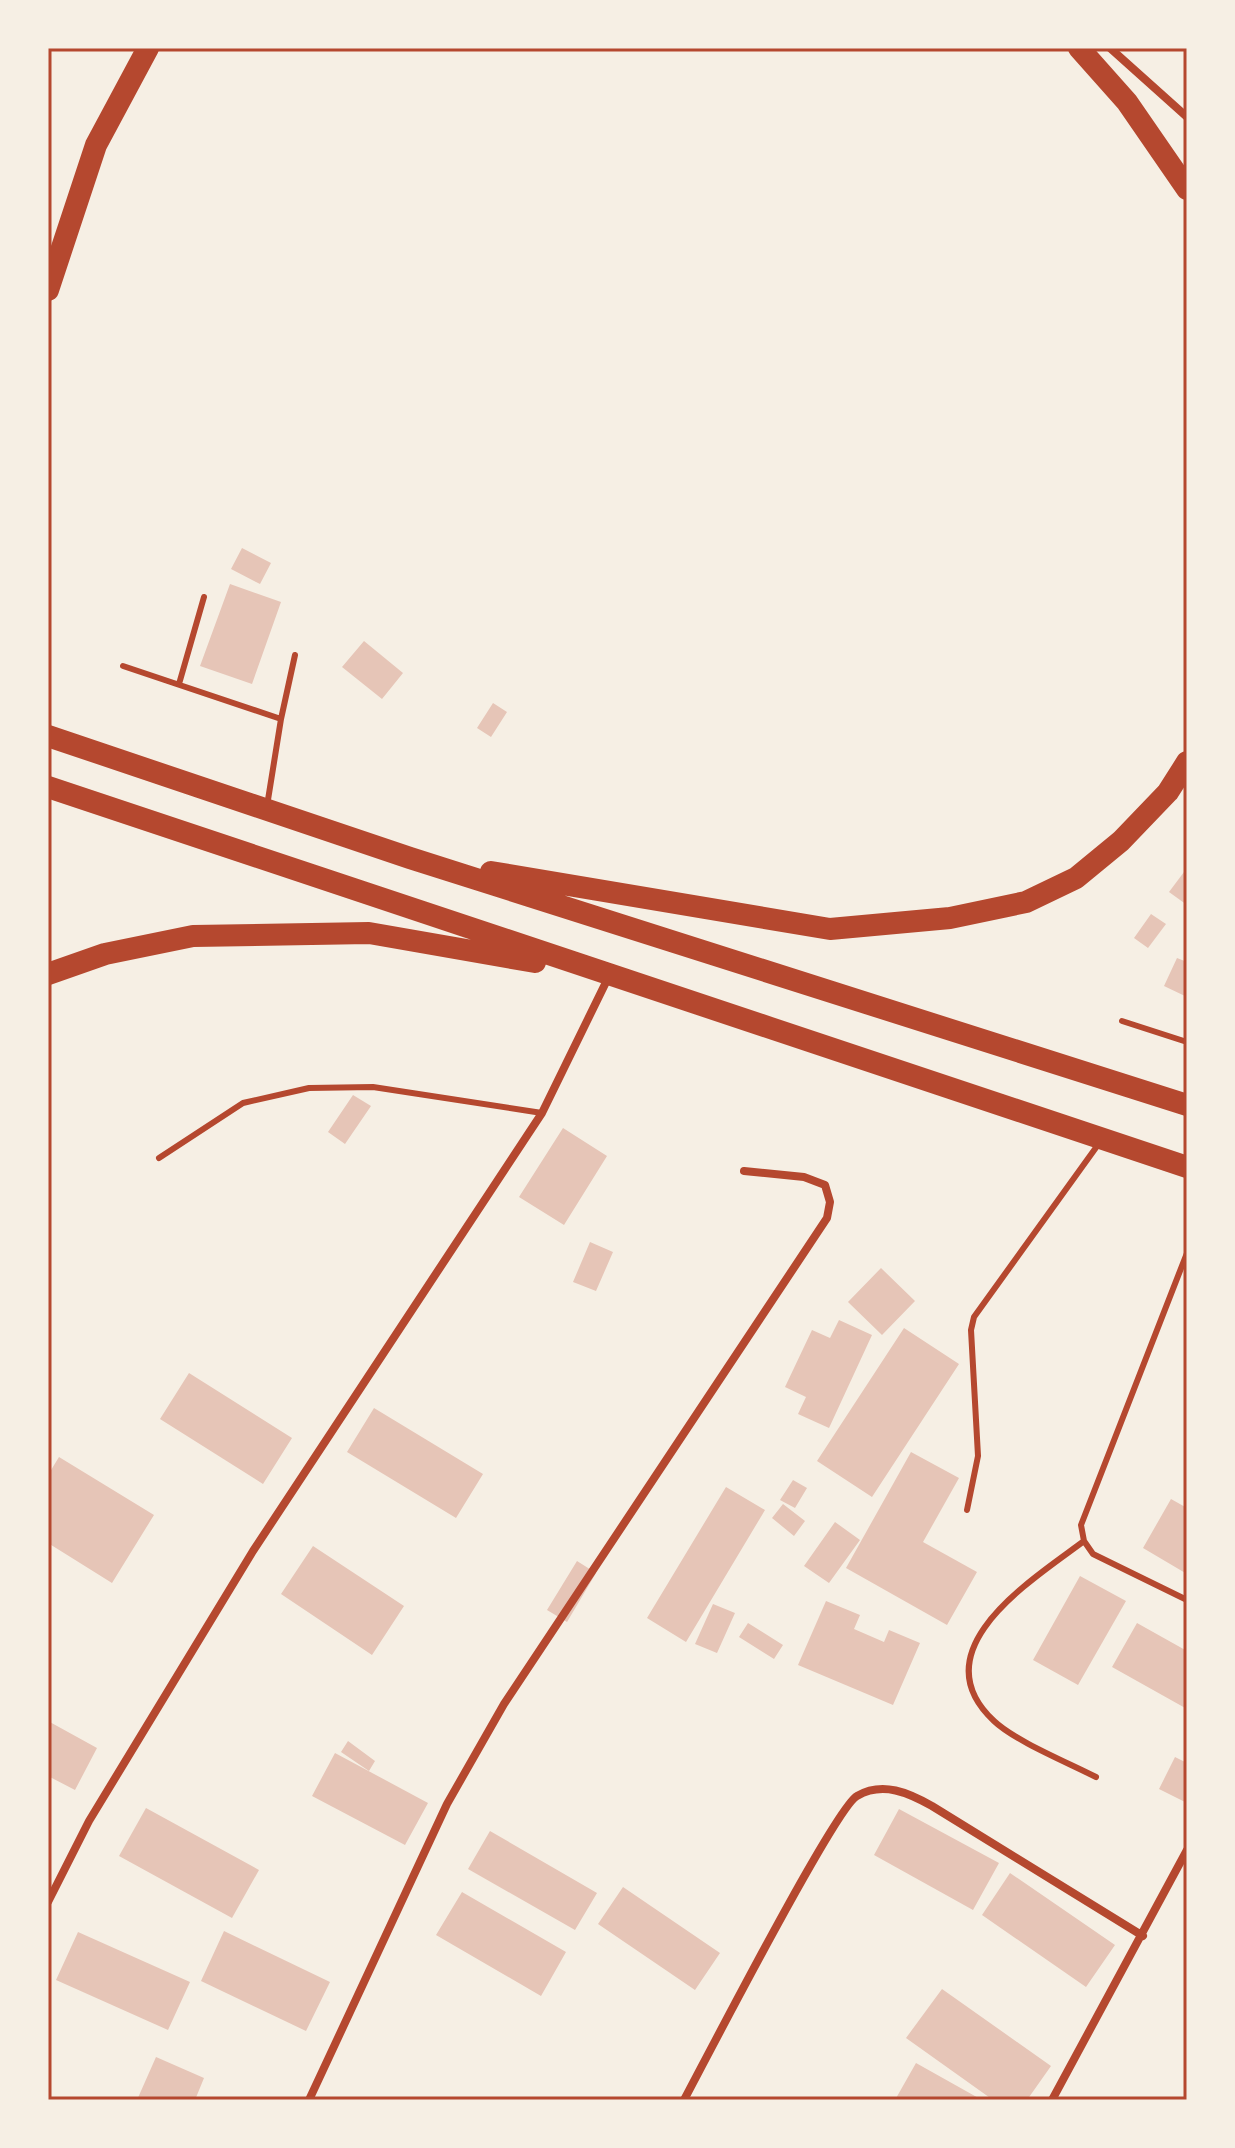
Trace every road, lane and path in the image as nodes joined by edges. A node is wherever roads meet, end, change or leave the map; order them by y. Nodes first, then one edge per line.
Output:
1 (148, 48) edge
2 (1079, 48) edge
3 (1110, 48) edge
4 (1187, 117) edge
5 (1187, 189) edge
6 (48, 290) edge
7 (204, 597) dead end
8 (295, 655) dead end
9 (123, 666) dead end
10 (179, 684) junction
11 (281, 719) junction
12 (48, 736) edge
13 (1187, 762) edge
14 (48, 787) edge
15 (267, 810) junction
16 (410, 858) junction
17 (48, 974) edge
18 (609, 975) junction
19 (1122, 1021) dead end
20 (1187, 1042) edge
21 (1187, 1105) edge
22 (542, 1113) junction
23 (1102, 1139) junction
24 (159, 1158) dead end
25 (1187, 1167) edge
26 (744, 1171) dead end
27 (1187, 1253) edge
28 (967, 1510) dead end
29 (1084, 1541) junction
30 (1187, 1600) edge
31 (1096, 1777) dead end
32 (1187, 1850) edge
33 (48, 1902) edge
34 (1143, 1936) junction
35 (309, 2100) edge
36 (684, 2100) edge
37 (1052, 2100) edge

1 - 6 highway
2 - 5 highway
3 - 4 street
7 - 10 lane
8 - 11 lane
9 - 10 lane
10 - 11 lane
11 - 15 lane
12 - 15 highway
13 - 16 highway
14 - 18 highway
15 - 16 highway
16 - 21 highway
17 - 18 highway
18 - 22 street
18 - 23 highway
19 - 20 lane
22 - 24 lane
22 - 33 street
23 - 25 highway
23 - 28 lane
26 - 35 street
27 - 29 lane
29 - 30 lane
29 - 31 lane
32 - 34 street
34 - 36 street
34 - 37 street

